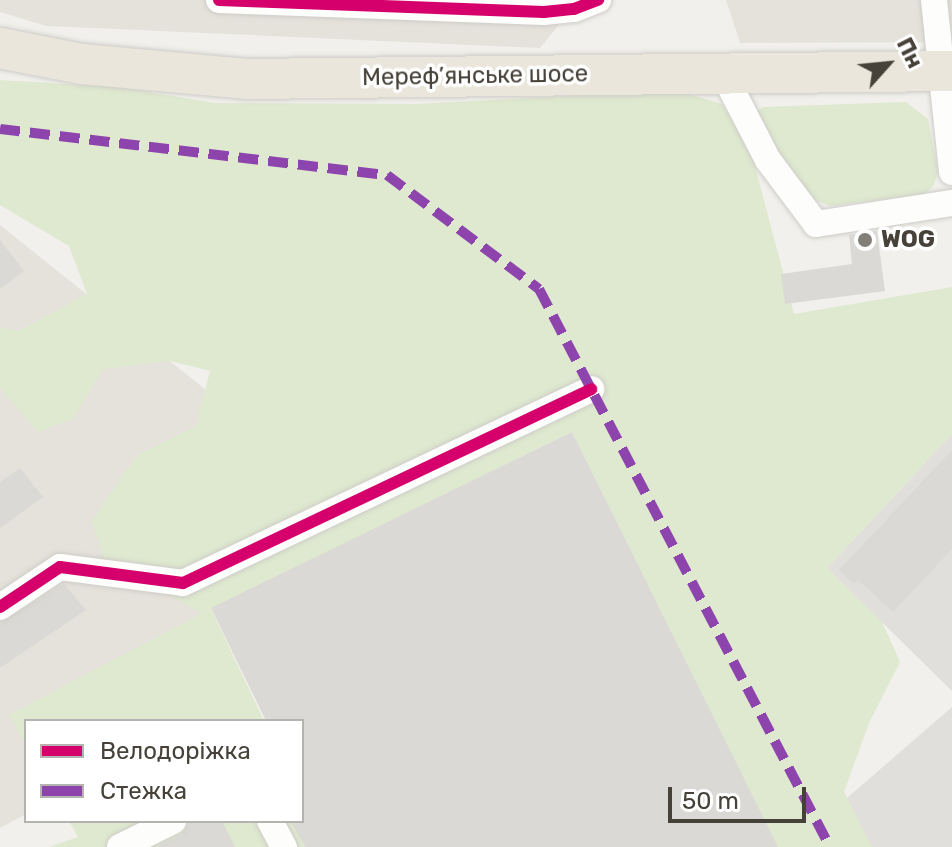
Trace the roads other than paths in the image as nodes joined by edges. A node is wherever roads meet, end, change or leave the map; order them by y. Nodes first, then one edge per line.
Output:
1 (219, 0) edge
2 (598, 0) edge
3 (934, 0) edge
4 (0, 48) edge
5 (945, 72) edge
6 (723, 73) junction
7 (952, 172) edge
8 (952, 203) edge
9 (591, 389) dead end
10 (0, 607) edge
11 (169, 823) edge
12 (271, 823) edge
13 (120, 847) edge
14 (284, 847) edge

1 - 2 street
3 - 5 street
4 - 6 highway, Мереф’янське шосе
5 - 6 highway, Мереф’янське шосе
5 - 7 street
6 - 8 street
9 - 10 street
11 - 13 street
12 - 14 street

